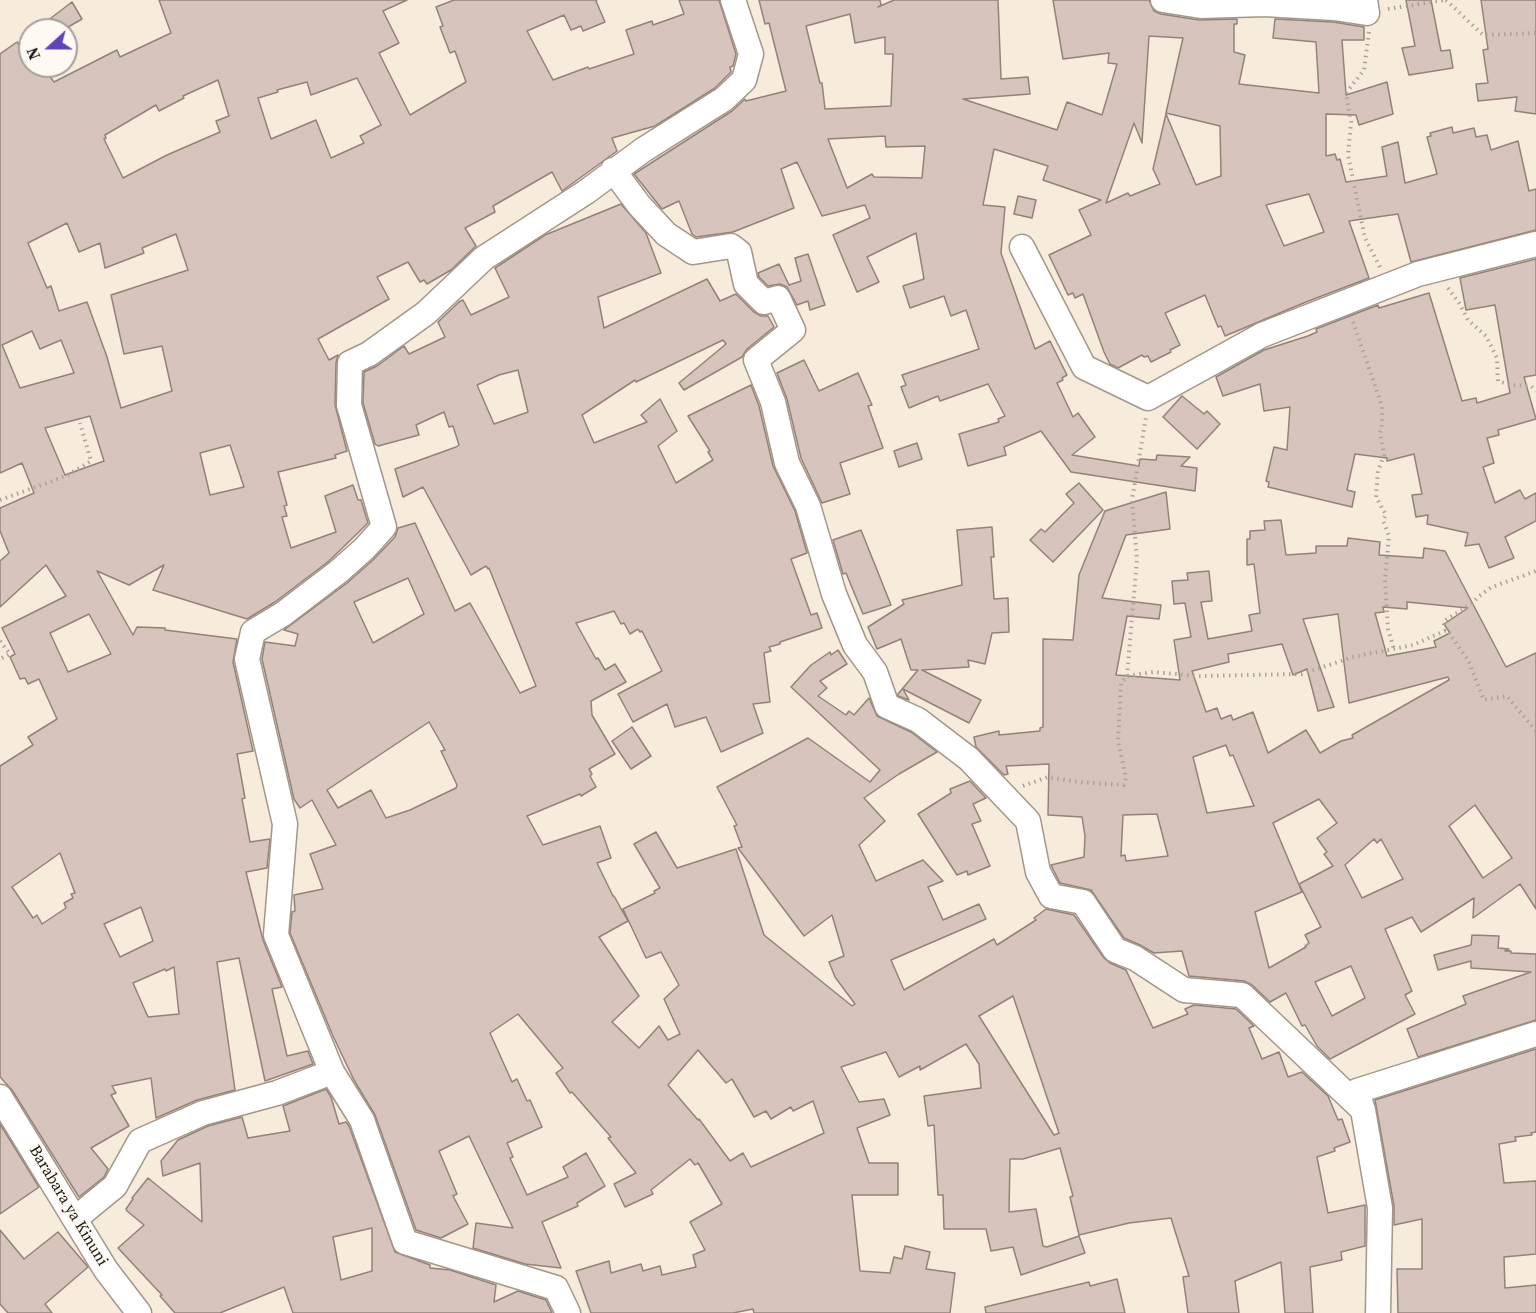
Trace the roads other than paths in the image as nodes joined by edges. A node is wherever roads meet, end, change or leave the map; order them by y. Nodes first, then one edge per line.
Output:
1 (733, 0) edge
2 (1163, 0) edge
3 (1366, 6) edge
4 (613, 170) junction
5 (1536, 244) edge
6 (1022, 247) dead end
7 (1536, 1034) edge
8 (332, 1072) junction
9 (0, 1097) edge
10 (1363, 1110) junction
11 (76, 1218) junction
12 (139, 1313) edge
13 (567, 1313) edge
14 (1378, 1313) edge

1 - 4 street
2 - 3 street
4 - 8 street
4 - 10 street
5 - 6 street
7 - 10 street
8 - 11 street
8 - 13 street
9 - 11 street, Barabara ya Kinuni
10 - 14 street
11 - 12 street, Barabara ya Kinuni

